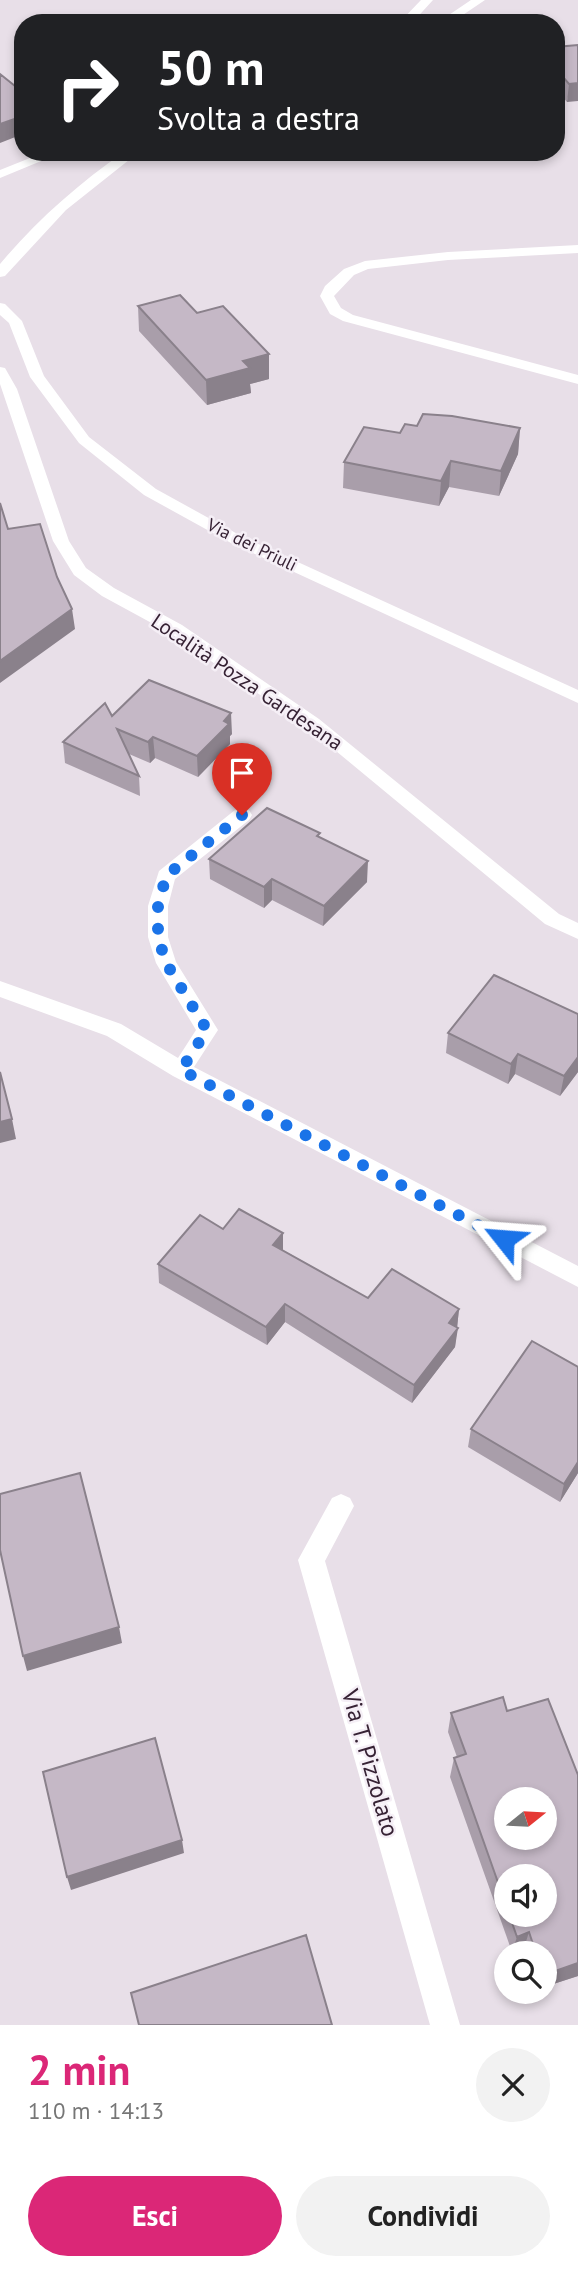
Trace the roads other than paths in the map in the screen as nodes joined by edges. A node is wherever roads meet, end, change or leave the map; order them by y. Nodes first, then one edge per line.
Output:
1 (427, 0) edge
2 (480, 0) edge
3 (414, 14) edge
4 (457, 14) edge
5 (34, 161) edge
6 (120, 161) edge
7 (0, 174) edge
8 (578, 249) edge
9 (0, 273) edge
10 (0, 307) edge
11 (0, 371) edge
12 (578, 380) edge
13 (578, 697) edge
14 (242, 815) dead end
15 (578, 932) edge
16 (0, 989) edge
17 (181, 1070) junction
18 (578, 1278) edge
19 (341, 1506) dead end
20 (445, 2025) edge

1 - 3 street
2 - 4 street
5 - 7 street
6 - 9 street
8 - 12 street
10 - 13 street, Via dei Priuli
11 - 15 street, Località Pozza Gardesana
14 - 17 street
16 - 17 street
17 - 18 street
19 - 20 street, Via T. Pizzolato

